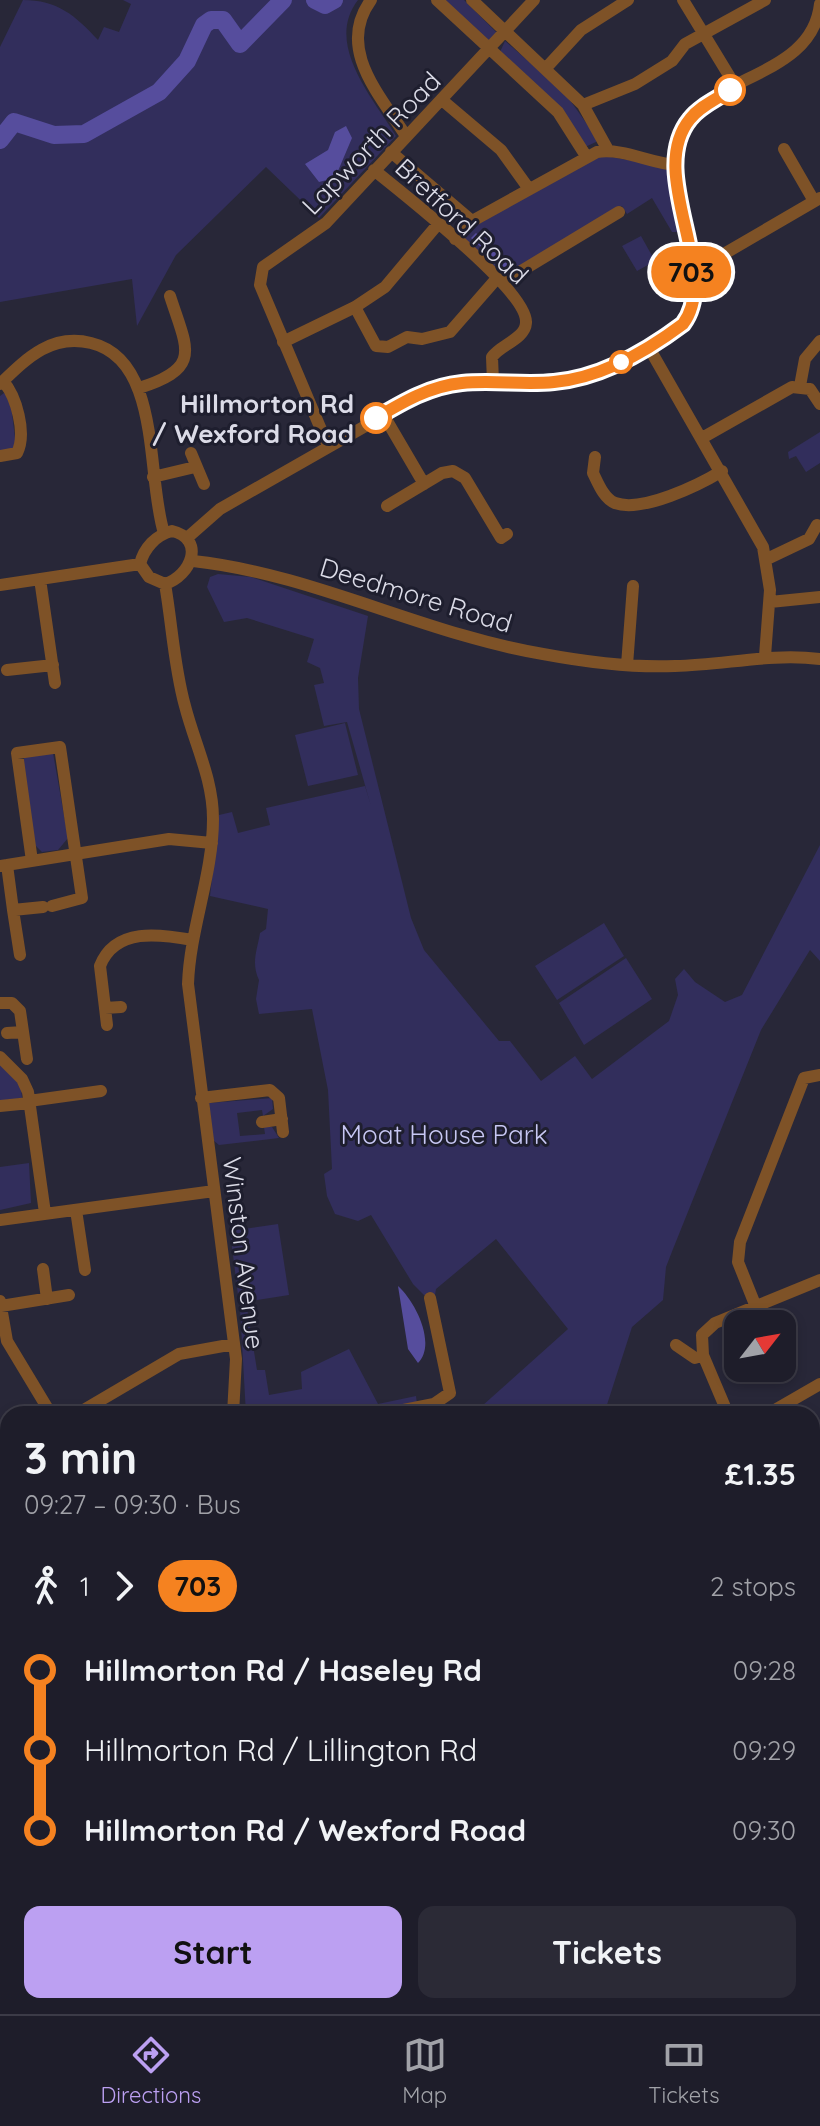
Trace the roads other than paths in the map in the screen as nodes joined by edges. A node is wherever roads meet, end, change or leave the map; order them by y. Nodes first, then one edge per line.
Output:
1 (371, 0) edge
2 (437, 0) edge
3 (472, 0) edge
4 (534, 0) edge
5 (628, 0) edge
6 (683, 0) edge
7 (765, 0) edge
8 (820, 2) edge
9 (507, 31) junction
10 (704, 34) junction
11 (491, 49) junction
12 (546, 68) junction
13 (736, 87) junction
14 (442, 100) junction
15 (583, 105) junction
16 (406, 136) junction
17 (784, 149) dead end
18 (608, 150) junction
19 (391, 152) junction
20 (586, 156) junction
21 (676, 165) junction
22 (374, 170) junction
23 (529, 189) junction
24 (817, 200) edge
25 (619, 212) dead end
26 (472, 221) junction
27 (438, 224) junction
28 (455, 239) junction
29 (690, 265) junction
30 (501, 280) junction
31 (170, 296) dead end
32 (355, 307) junction
33 (820, 341) edge
34 (283, 342) junction
35 (648, 346) junction
36 (1, 382) edge
37 (493, 382) junction
38 (800, 386) junction
39 (139, 388) junction
40 (820, 404) edge
41 (383, 414) junction
42 (702, 438) junction
43 (328, 446) junction
44 (0, 456) edge
45 (595, 457) dead end
46 (722, 471) junction
47 (153, 477) junction
48 (204, 484) dead end
49 (424, 484) junction
50 (387, 506) dead end
51 (817, 525) dead end
52 (164, 533) junction
53 (507, 534) dead end
54 (187, 538) junction
55 (767, 559) junction
56 (193, 561) junction
57 (140, 564) junction
58 (40, 579) junction
59 (165, 584) junction
60 (0, 585) edge
61 (633, 586) dead end
62 (820, 597) edge
63 (770, 602) junction
64 (765, 656) junction
65 (820, 659) edge
66 (53, 665) junction
67 (627, 665) junction
68 (7, 670) dead end
69 (55, 683) dead end
70 (59, 732) dead end
71 (14, 739) dead end
72 (60, 747) junction
73 (17, 753) junction
74 (212, 843) junction
75 (74, 852) junction
76 (32, 861) junction
77 (4, 866) edge
78 (13, 910) junction
79 (193, 940) junction
80 (20, 955) dead end
81 (0, 1003) edge
82 (121, 1007) dead end
83 (105, 1008) junction
84 (107, 1025) dead end
85 (23, 1032) junction
86 (7, 1033) dead end
87 (0, 1057) edge
88 (27, 1059) dead end
89 (820, 1075) edge
90 (101, 1091) dead end
91 (201, 1098) junction
92 (30, 1102) junction
93 (0, 1106) edge
94 (262, 1122) dead end
95 (214, 1191) junction
96 (76, 1210) junction
97 (45, 1213) junction
98 (0, 1220) edge
99 (43, 1269) dead end
100 (85, 1270) dead end
101 (820, 1280) edge
102 (69, 1295) dead end
103 (430, 1298) dead end
104 (47, 1299) junction
105 (0, 1304) edge
106 (756, 1307) junction
107 (3, 1340) edge
108 (234, 1344) junction
109 (676, 1345) dead end
110 (703, 1355) junction
111 (820, 1384) edge
112 (46, 1406) edge
113 (91, 1406) edge
114 (234, 1406) edge
115 (428, 1406) edge
116 (725, 1406) edge
117 (782, 1406) edge

1 - 16 street
2 - 11 street
3 - 9 street
4 - 9 street, Lapworth Road
5 - 12 street
6 - 10 street
7 - 10 street
8 - 13 street
9 - 11 street, Lapworth Road
9 - 12 street
10 - 13 street
10 - 15 street
11 - 14 street, Lapworth Road
11 - 20 street
12 - 15 street
13 - 21 street
14 - 16 street, Lapworth Road
14 - 23 street
15 - 18 street
16 - 19 street, Lapworth Road
17 - 24 street
18 - 20 street
18 - 21 street
19 - 22 street, Lapworth Road
19 - 26 street, Bretford Road
20 - 23 street
21 - 29 street
22 - 27 street, Bretford Road
22 - 34 street, Lapworth Road
23 - 26 street
24 - 29 street
25 - 30 street
26 - 28 street
27 - 28 street, Bretford Road
27 - 32 street
28 - 30 street, Bretford Road
29 - 35 street
30 - 32 street
30 - 37 street, Bretford Road
31 - 39 street
32 - 34 street
33 - 38 street
34 - 43 street, Lapworth Road
35 - 37 street
35 - 42 street
36 - 39 street
36 - 44 street
37 - 41 street
38 - 40 street
38 - 42 street
39 - 47 street
41 - 43 street
41 - 49 street
42 - 46 street
43 - 54 street
45 - 46 street
46 - 55 street
47 - 48 street
47 - 52 street
49 - 50 street
49 - 53 street
51 - 55 street
52 - 54 street
52 - 57 street
54 - 56 street
55 - 63 street
56 - 59 street
56 - 67 street, Deedmore Road
57 - 58 street
57 - 59 street
58 - 60 street
58 - 66 street
59 - 74 street, Winston Avenue
61 - 67 street
62 - 63 street
63 - 64 street
64 - 65 street, Deedmore Road
64 - 67 street, Deedmore Road
66 - 68 street
66 - 69 street
70 - 72 street
71 - 73 street
72 - 73 street
72 - 75 street
73 - 76 street
74 - 75 street
74 - 79 street, Winston Avenue
75 - 76 street
75 - 78 street
76 - 77 street
77 - 78 street
78 - 80 street
79 - 83 street
79 - 91 street, Winston Avenue
81 - 85 street
82 - 83 street
83 - 84 street
85 - 86 street
85 - 88 street
87 - 92 street
89 - 106 street
90 - 92 street
91 - 94 street, Winston Avenue
91 - 95 street, Winston Avenue
92 - 93 street
92 - 97 street
95 - 96 street
95 - 108 street, Winston Avenue
96 - 97 street
96 - 100 street
97 - 98 street
99 - 104 street
101 - 106 street
102 - 104 street
103 - 115 street
104 - 105 street
105 - 107 street
106 - 110 street
107 - 112 street
108 - 113 street
108 - 114 street, Winston Avenue
109 - 110 street
110 - 116 street
111 - 117 street

